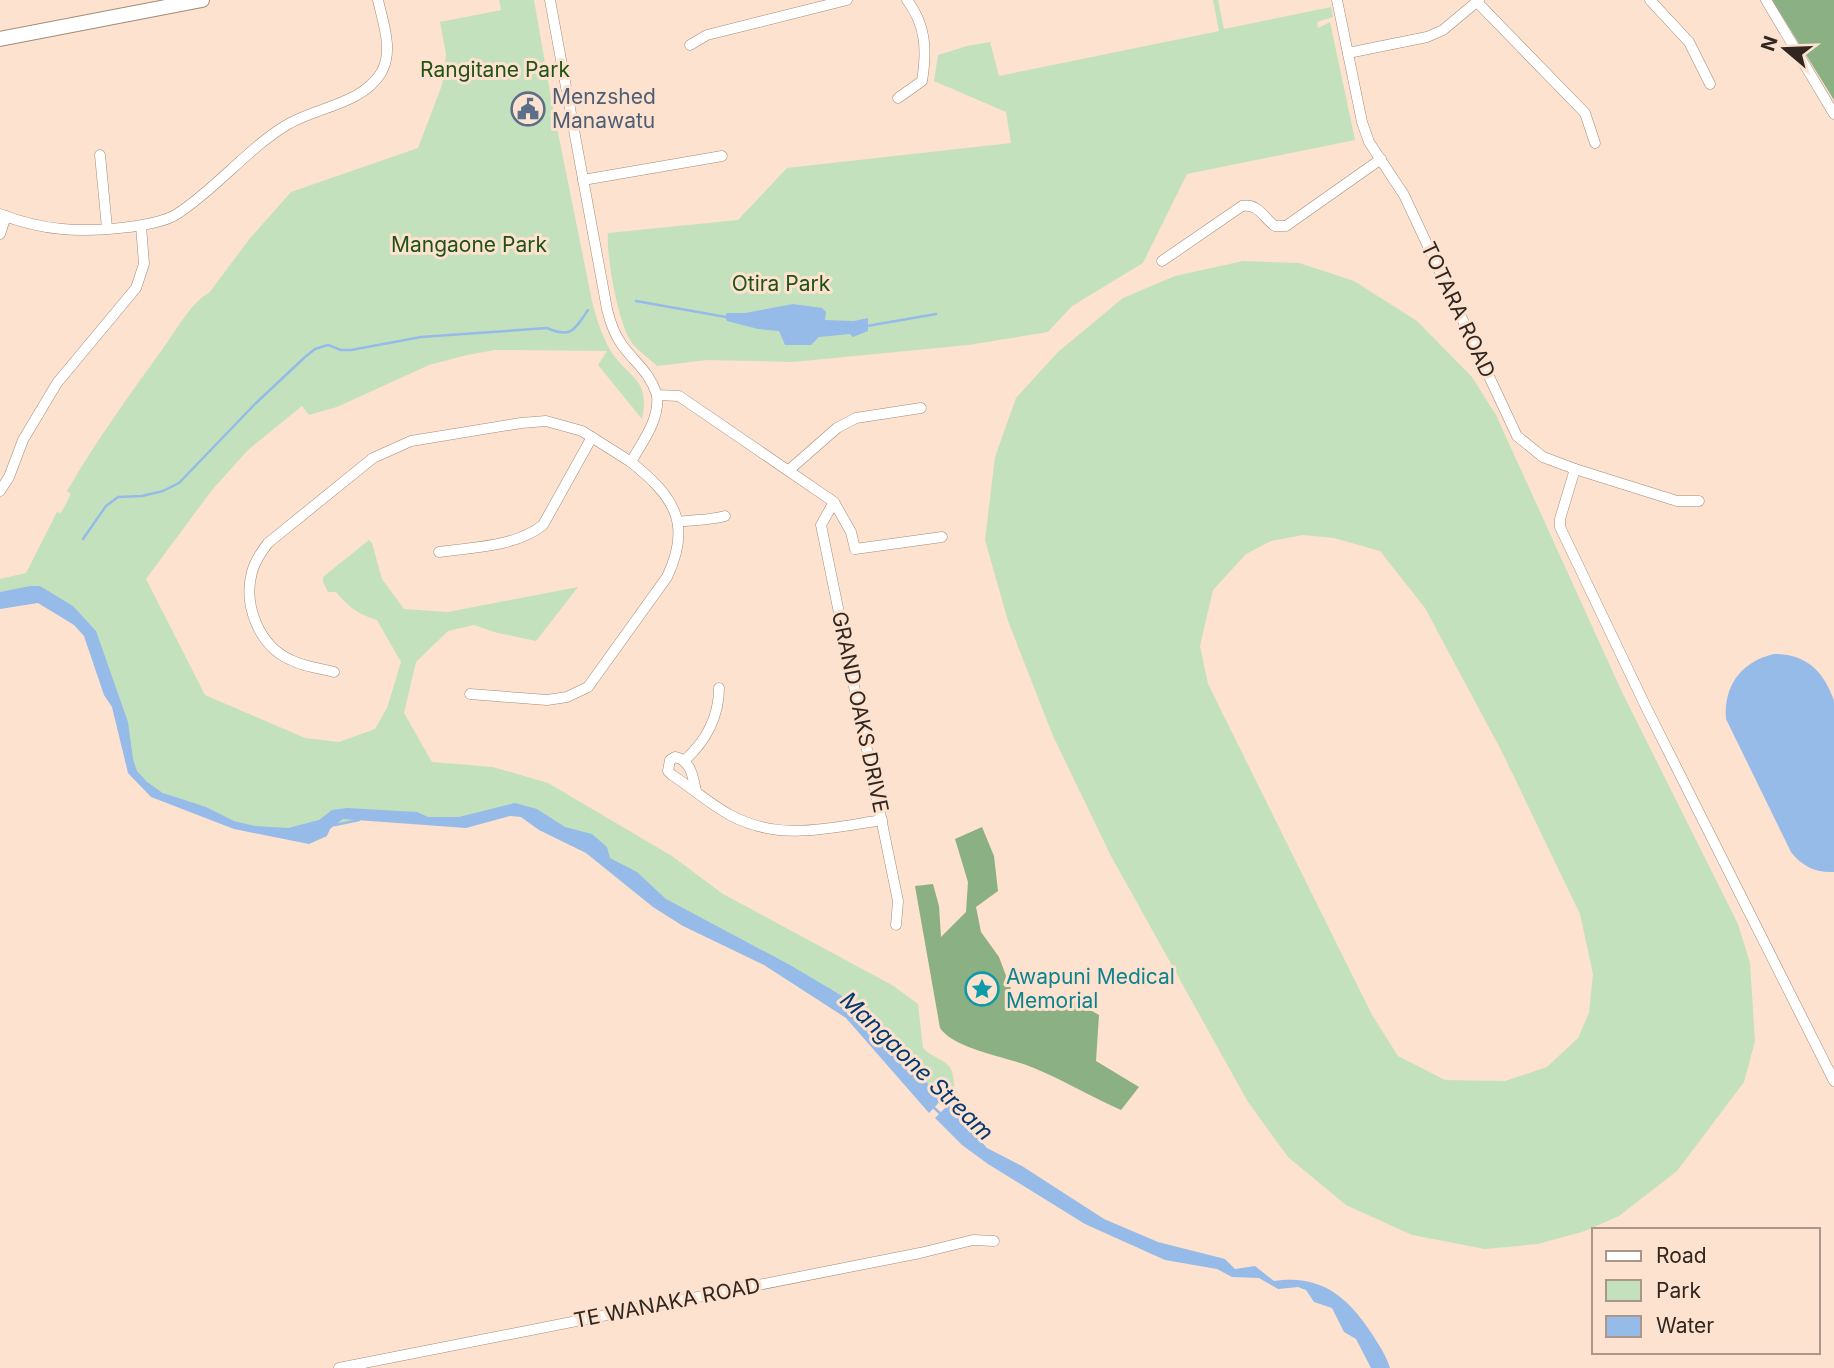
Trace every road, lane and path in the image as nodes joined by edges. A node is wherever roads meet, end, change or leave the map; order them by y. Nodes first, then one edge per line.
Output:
1 (202, 0) edge
2 (378, 0) edge
3 (550, 0) edge
4 (847, 0) edge
5 (906, 0) edge
6 (1337, 0) edge
7 (1650, 0) edge
8 (1766, 0) edge
9 (1478, 1) edge
10 (0, 39) edge
11 (690, 45) dead end
12 (1348, 53) junction
13 (1710, 84) dead end
14 (898, 98) dead end
15 (1834, 114) edge
16 (1595, 143) dead end
17 (100, 155) dead end
18 (722, 156) dead end
19 (1381, 159) junction
20 (583, 180) junction
21 (3, 215) edge
22 (141, 226) junction
23 (107, 228) junction
24 (0, 234) edge
25 (1162, 261) dead end
26 (657, 396) junction
27 (921, 408) dead end
28 (592, 437) junction
29 (631, 462) junction
30 (789, 470) junction
31 (1575, 470) junction
32 (0, 491) edge
33 (1699, 501) dead end
34 (834, 502) junction
35 (725, 516) dead end
36 (678, 522) junction
37 (942, 537) dead end
38 (439, 552) dead end
39 (334, 671) dead end
40 (719, 688) dead end
41 (470, 694) dead end
42 (685, 760) junction
43 (696, 791) junction
44 (882, 820) junction
45 (896, 925) dead end
46 (1834, 1080) edge
47 (994, 1241) dead end
48 (340, 1368) edge

1 - 10 main road
2 - 22 street
3 - 20 street
4 - 11 street
5 - 14 street
6 - 12 street, TOTARA ROAD
7 - 13 street
8 - 15 street
9 - 12 street
9 - 16 street
12 - 19 street, TOTARA ROAD
17 - 23 street
18 - 20 street
19 - 25 street
19 - 31 street, TOTARA ROAD
20 - 26 street
21 - 23 street
21 - 24 street
22 - 23 street
22 - 32 street
26 - 29 street
26 - 30 street
27 - 30 street
28 - 29 street
28 - 38 street
28 - 39 street
29 - 36 street
30 - 34 street
31 - 33 street, TOTARA ROAD
31 - 46 street
34 - 37 street
34 - 44 street, GRAND OAKS DRIVE
35 - 36 street
36 - 41 street
40 - 42 street
42 - 43 street
42 - 43 street
43 - 44 street
44 - 45 street, GRAND OAKS DRIVE
47 - 48 street, TE WANAKA ROAD

